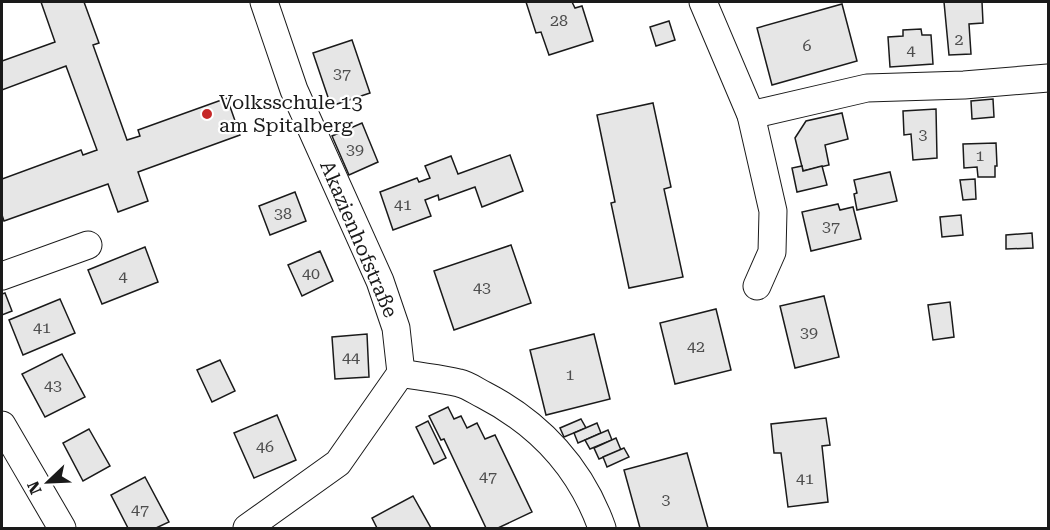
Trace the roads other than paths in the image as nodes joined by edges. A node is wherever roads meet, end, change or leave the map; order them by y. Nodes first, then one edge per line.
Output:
1 (264, 2) edge
2 (703, 2) edge
3 (1048, 78) edge
4 (751, 115) junction
5 (88, 244) dead end
6 (2, 276) edge
7 (757, 286) dead end
8 (400, 373) junction
9 (2, 425) edge
10 (62, 528) edge
11 (247, 528) edge
12 (602, 528) edge

1 - 8 street, Akazienhofstraße
2 - 4 street
3 - 4 street
4 - 7 street
5 - 6 street
8 - 11 street
8 - 12 street
9 - 10 street

